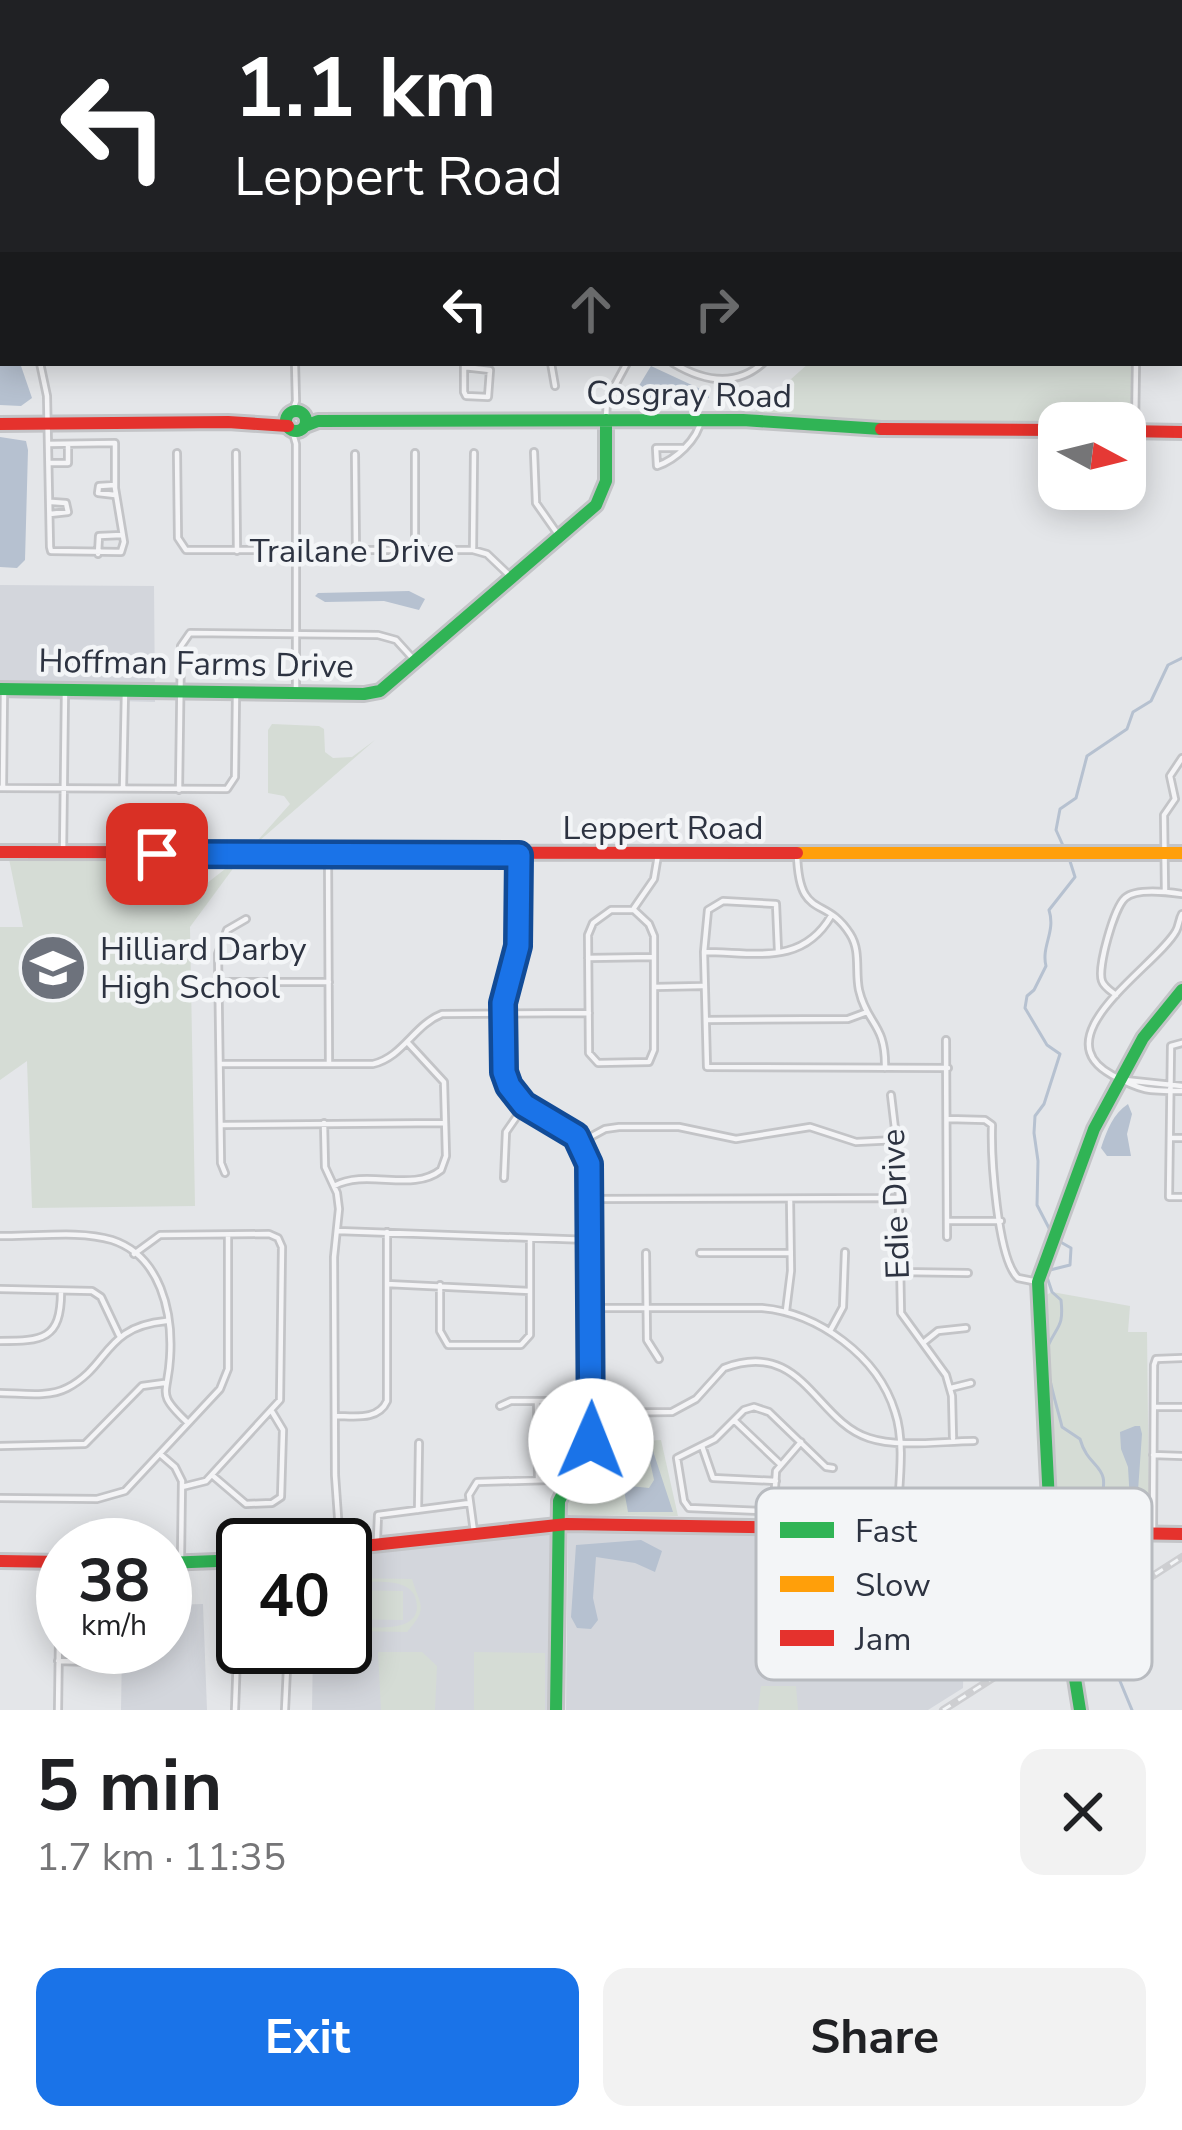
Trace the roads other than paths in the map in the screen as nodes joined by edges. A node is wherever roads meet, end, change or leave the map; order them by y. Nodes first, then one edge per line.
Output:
1 (41, 366) edge
2 (295, 366) edge
3 (464, 366) edge
4 (469, 366) edge
5 (551, 366) edge
6 (625, 366) edge
7 (678, 366) edge
8 (692, 366) edge
9 (758, 366) edge
10 (1136, 366) edge
11 (688, 372) junction
12 (555, 386) dead end
13 (1133, 402) edge
14 (701, 419) junction
15 (606, 420) junction
16 (298, 421) junction
17 (47, 423) junction
18 (0, 424) edge
19 (1038, 430) edge
20 (1146, 431) edge
21 (1182, 432) edge
22 (48, 444) junction
23 (68, 444) junction
24 (682, 448) junction
25 (534, 452) dead end
26 (177, 453) dead end
27 (415, 453) dead end
28 (474, 453) dead end
29 (236, 454) dead end
30 (355, 454) dead end
31 (49, 463) junction
32 (115, 485) junction
33 (116, 495) junction
34 (50, 502) junction
35 (50, 514) junction
36 (122, 535) junction
37 (561, 537) junction
38 (415, 550) junction
39 (473, 550) junction
40 (237, 551) junction
41 (296, 551) junction
42 (356, 551) junction
43 (98, 554) junction
44 (513, 579) junction
45 (296, 634) junction
46 (416, 662) junction
47 (2, 690) edge
48 (65, 691) junction
49 (124, 691) junction
50 (180, 692) junction
51 (236, 692) junction
52 (296, 693) junction
53 (1182, 758) edge
54 (2, 788) edge
55 (64, 789) junction
56 (123, 789) junction
57 (179, 790) junction
58 (1179, 801) edge
59 (0, 852) edge
60 (63, 853) junction
61 (1165, 853) junction
62 (1182, 853) edge
63 (796, 854) junction
64 (328, 855) junction
65 (519, 855) junction
66 (658, 855) junction
67 (1165, 893) junction
68 (1182, 894) edge
69 (634, 910) junction
70 (1182, 914) edge
71 (831, 916) junction
72 (246, 919) dead end
73 (778, 951) junction
74 (704, 952) junction
75 (654, 957) junction
76 (588, 958) junction
77 (219, 982) junction
78 (329, 982) junction
79 (704, 986) junction
80 (654, 987) junction
81 (1182, 990) edge
82 (1116, 994) junction
83 (867, 1012) junction
84 (503, 1013) junction
85 (589, 1013) junction
86 (704, 1020) junction
87 (946, 1040) dead end
88 (407, 1042) junction
89 (1182, 1043) edge
90 (220, 1064) junction
91 (329, 1064) junction
92 (885, 1068) junction
93 (948, 1068) junction
94 (1119, 1079) junction
95 (1170, 1089) junction
96 (1182, 1089) edge
97 (891, 1095) dead end
98 (524, 1105) junction
99 (948, 1119) junction
100 (324, 1123) junction
101 (445, 1124) junction
102 (220, 1125) junction
103 (1170, 1138) junction
104 (1182, 1138) edge
105 (896, 1140) junction
106 (581, 1142) junction
107 (225, 1173) dead end
108 (504, 1178) dead end
109 (334, 1186) junction
110 (1182, 1197) edge
111 (898, 1198) junction
112 (590, 1199) junction
113 (790, 1199) junction
114 (947, 1221) junction
115 (1001, 1221) junction
116 (337, 1231) junction
117 (387, 1232) junction
118 (227, 1234) junction
119 (0, 1236) edge
120 (947, 1237) dead end
121 (530, 1239) junction
122 (590, 1240) junction
123 (845, 1252) dead end
124 (646, 1253) dead end
125 (700, 1253) dead end
126 (790, 1253) junction
127 (134, 1254) junction
128 (899, 1272) junction
129 (968, 1273) dead end
130 (1038, 1282) junction
131 (387, 1284) junction
132 (440, 1285) junction
133 (0, 1288) edge
134 (61, 1289) junction
135 (530, 1291) junction
136 (591, 1308) junction
137 (646, 1308) junction
138 (786, 1310) junction
139 (169, 1321) junction
140 (966, 1328) dead end
141 (830, 1330) junction
142 (119, 1335) junction
143 (0, 1341) edge
144 (923, 1343) junction
145 (1182, 1358) edge
146 (658, 1359) dead end
147 (164, 1383) junction
148 (971, 1384) dead end
149 (951, 1388) junction
150 (0, 1393) edge
151 (537, 1401) junction
152 (552, 1401) dead end
153 (500, 1406) dead end
154 (1154, 1407) junction
155 (1182, 1407) edge
156 (271, 1410) junction
157 (592, 1413) junction
158 (335, 1416) junction
159 (735, 1421) junction
160 (188, 1423) junction
161 (898, 1440) junction
162 (953, 1440) junction
163 (974, 1441) dead end
164 (801, 1442) junction
165 (419, 1443) dead end
166 (0, 1446) edge
167 (702, 1446) junction
168 (160, 1454) junction
169 (1153, 1455) junction
170 (1182, 1456) edge
171 (780, 1464) junction
172 (833, 1468) dead end
173 (212, 1475) junction
174 (538, 1480) junction
175 (550, 1480) dead end
176 (776, 1480) junction
177 (182, 1486) junction
178 (775, 1488) edge
179 (898, 1488) edge
180 (1049, 1488) edge
181 (0, 1498) edge
182 (470, 1504) junction
183 (418, 1510) junction
184 (182, 1518) edge
185 (340, 1518) edge
186 (756, 1518) edge
187 (756, 1519) edge
188 (559, 1524) junction
189 (1153, 1530) joint
190 (1182, 1533) edge
191 (475, 1534) junction
192 (1152, 1534) edge
193 (372, 1544) edge
194 (378, 1544) junction
195 (0, 1561) edge
196 (36, 1562) edge
197 (58, 1674) edge
198 (237, 1674) edge
199 (287, 1674) edge
200 (1075, 1680) edge
201 (58, 1710) edge
202 (236, 1710) edge
203 (285, 1710) edge
204 (556, 1710) edge
205 (1080, 1710) edge

1 - 17 street
2 - 16 street
3 - 4 street
5 - 12 street
6 - 15 street
7 - 11 street
8 - 11 street
9 - 11 street
10 - 13 street
14 - 15 main road, Cosgray Road
14 - 19 main road, Cosgray Road
14 - 24 street
15 - 16 main road, Cosgray Road
15 - 37 main road, Hoffman Farms Drive
16 - 17 main road, Cosgray Road
16 - 41 street
17 - 18 main road, Cosgray Road
17 - 22 street
20 - 21 main road
22 - 23 street
22 - 31 street
23 - 31 street
23 - 32 street
24 - 24 street
25 - 37 street
26 - 40 street, Trailane Drive
27 - 38 street
28 - 39 street
29 - 40 street
30 - 42 street
31 - 34 street
32 - 33 street
32 - 33 street
33 - 36 street
34 - 35 street
34 - 35 street
35 - 43 street
36 - 43 street
36 - 43 street
37 - 44 main road, Hoffman Farms Drive
38 - 39 street, Trailane Drive
38 - 42 street, Trailane Drive
39 - 44 street, Trailane Drive
40 - 41 street, Trailane Drive
41 - 42 street, Trailane Drive
41 - 45 street
44 - 46 main road, Hoffman Farms Drive
45 - 46 street
45 - 50 street
45 - 52 street
46 - 52 main road, Hoffman Farms Drive
47 - 48 main road, Hoffman Farms Drive
47 - 54 street
48 - 49 main road, Hoffman Farms Drive
48 - 55 street
49 - 50 main road, Hoffman Farms Drive
49 - 56 street
50 - 51 main road, Hoffman Farms Drive
50 - 57 street
51 - 52 main road, Hoffman Farms Drive
51 - 57 street
53 - 58 street
54 - 55 street
55 - 56 street
55 - 60 street
56 - 57 street
58 - 61 street
59 - 60 main road, Leppert Road
60 - 64 main road, Leppert Road
61 - 62 main road, Leppert Road
61 - 63 main road, Leppert Road
61 - 67 street
63 - 66 main road, Leppert Road
63 - 71 street
64 - 65 main road, Leppert Road
64 - 78 street
65 - 66 main road, Leppert Road
65 - 84 main road
66 - 69 street
67 - 68 street
67 - 82 street
69 - 75 street
69 - 76 street
70 - 82 street
71 - 73 street
71 - 83 street
72 - 77 street
73 - 74 street
73 - 74 street
74 - 79 street
75 - 76 street
75 - 80 street
76 - 85 street
77 - 78 street
77 - 90 street
78 - 91 street
79 - 80 street
79 - 86 street
80 - 85 street
81 - 94 main road
82 - 94 street
83 - 86 street
83 - 92 street
84 - 85 street
84 - 88 street
84 - 98 main road
86 - 92 street
87 - 93 street
88 - 91 street
88 - 101 street
89 - 95 street
90 - 91 street
90 - 102 street
92 - 93 street
93 - 99 street
94 - 95 street
94 - 130 main road
95 - 96 street
95 - 103 street
97 - 105 street, Edie Drive
98 - 106 main road
98 - 108 street
99 - 114 street
99 - 115 street
100 - 101 street
100 - 102 street
100 - 109 street
101 - 109 street
102 - 107 street
103 - 104 street
103 - 110 street
105 - 106 street
105 - 111 street, Edie Drive
106 - 112 main road
109 - 116 street
111 - 113 street
111 - 128 street, Edie Drive
112 - 113 street
112 - 122 main road
113 - 126 street
114 - 115 street
114 - 120 street
115 - 130 street
116 - 117 street
116 - 158 street
117 - 121 street
117 - 131 street
118 - 127 street
118 - 156 street
118 - 160 street
119 - 127 street
121 - 122 street
121 - 135 street
122 - 136 main road
123 - 141 street
124 - 137 street
125 - 126 street
126 - 138 street
127 - 139 street
128 - 129 street
128 - 144 street, Edie Drive
130 - 180 main road
131 - 132 street
131 - 158 street
132 - 135 street
132 - 135 street
133 - 134 street
134 - 142 street
134 - 143 street
136 - 137 street
136 - 157 main road
137 - 138 street
137 - 146 street
138 - 141 street
139 - 142 street
139 - 147 street
140 - 144 street
141 - 161 street
142 - 150 street
144 - 149 street, Edie Drive
145 - 154 street
147 - 160 street
147 - 166 street
148 - 149 street
149 - 162 street, Edie Drive
151 - 152 street
151 - 153 street
151 - 174 street
154 - 155 street
154 - 169 street
156 - 173 street
156 - 173 street
157 - 161 street
157 - 188 main road
158 - 185 street
159 - 164 street
159 - 167 street
159 - 171 street
160 - 168 street
161 - 162 street
161 - 179 street
162 - 163 street
164 - 171 street
164 - 172 street
165 - 183 street
167 - 176 street
167 - 186 street
168 - 177 street
168 - 181 street
169 - 170 street
169 - 189 street
171 - 176 street
173 - 177 street
174 - 175 street
174 - 182 street
176 - 178 street
177 - 184 street
182 - 183 street
182 - 191 street
183 - 194 street
187 - 188 main road
188 - 191 main road
188 - 204 main road
189 - 190 main road
190 - 192 main road
191 - 194 main road
193 - 194 main road
195 - 196 main road
197 - 201 street
198 - 202 street
199 - 203 street
200 - 205 main road

